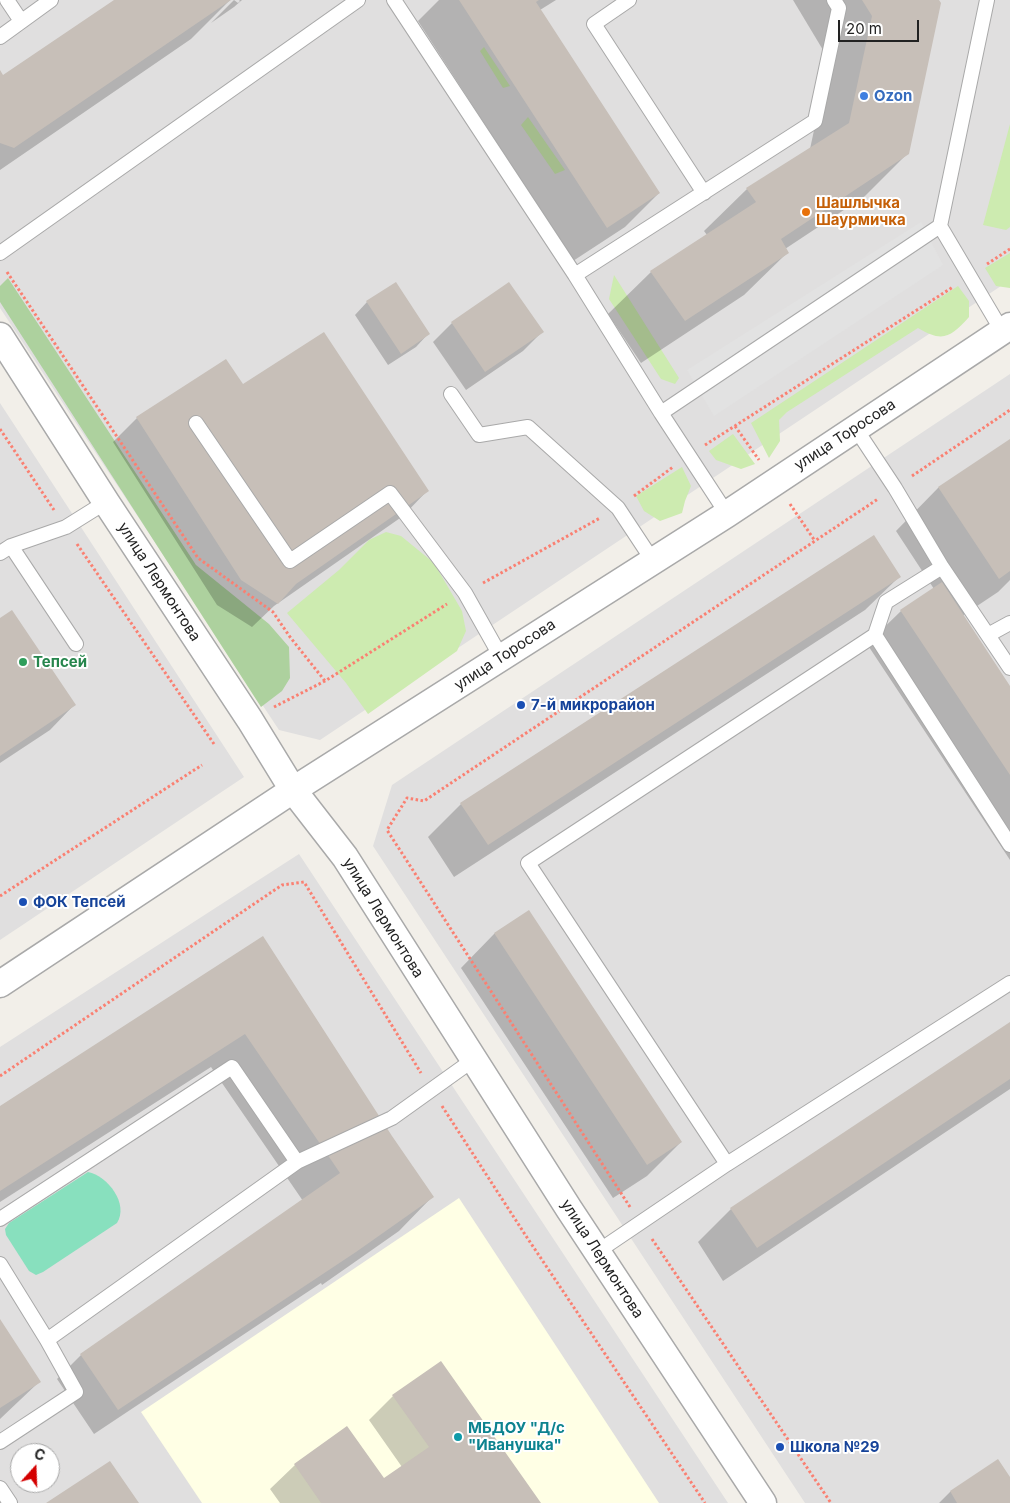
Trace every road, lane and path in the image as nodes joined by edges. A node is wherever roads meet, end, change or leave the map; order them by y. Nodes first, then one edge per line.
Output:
1 (7, 0) edge
2 (51, 0) edge
3 (358, 0) edge
4 (394, 0) edge
5 (629, 0) edge
6 (834, 0) edge
7 (987, 0) edge
8 (21, 21) junction
9 (0, 37) edge
10 (704, 193) junction
11 (940, 226) junction
12 (1010, 249) edge
13 (0, 253) edge
14 (6, 271) dead end
15 (575, 275) junction
16 (969, 276) junction
17 (1006, 328) edge
18 (0, 336) edge
19 (451, 394) dead end
20 (1010, 410) edge
21 (660, 413) junction
22 (196, 423) dead end
23 (0, 428) edge
24 (856, 429) junction
25 (690, 455) junction
26 (895, 488) junction
27 (106, 502) junction
28 (618, 508) junction
29 (727, 514) junction
30 (66, 527) junction
31 (6, 549) edge
32 (654, 561) junction
33 (942, 567) junction
34 (465, 594) junction
35 (1010, 623) edge
36 (875, 635) junction
37 (988, 635) junction
38 (76, 644) dead end
39 (500, 657) junction
40 (1010, 668) edge
41 (325, 680) junction
42 (269, 710) dead end
43 (214, 744) dead end
44 (202, 765) dead end
45 (293, 790) junction
46 (1010, 845) edge
47 (0, 896) edge
48 (1010, 983) edge
49 (0, 984) edge
50 (473, 1060) junction
51 (0, 1076) edge
52 (432, 1090) junction
53 (297, 1162) junction
54 (727, 1164) junction
55 (0, 1219) edge
56 (642, 1223) junction
57 (597, 1252) junction
58 (0, 1264) edge
59 (47, 1340) junction
60 (0, 1442) edge
61 (0, 1488) edge
62 (10, 1503) edge
63 (706, 1503) edge
64 (764, 1503) edge
65 (831, 1503) edge

1 - 8 lane
2 - 8 lane
3 - 13 lane
4 - 15 lane
5 - 10 lane
6 - 10 lane
7 - 11 lane
8 - 9 lane
10 - 15 lane
11 - 16 lane
11 - 21 lane
12 - 16 path
14 - 41 path
15 - 21 lane
16 - 17 lane
16 - 25 path
17 - 24 street, улица Торосова
18 - 27 street, улица Лермонтова
19 - 28 lane
20 - 26 path
21 - 25 lane
22 - 34 lane
23 - 30 path
24 - 26 lane
24 - 29 street, улица Торосова
25 - 28 path
25 - 29 lane
26 - 33 lane
26 - 56 path
27 - 30 lane
27 - 45 street, улица Лермонтова
28 - 32 lane
28 - 34 path
29 - 32 street, улица Торосова
30 - 31 lane
30 - 43 path
31 - 38 lane
32 - 39 street, улица Торосова
33 - 36 lane
33 - 37 lane
34 - 39 lane
34 - 41 path
35 - 37 lane
36 - 46 lane
36 - 54 lane
37 - 40 lane
39 - 45 street, улица Торосова
41 - 42 path
44 - 47 path
45 - 49 street, улица Торосова
45 - 50 street, улица Лермонтова
48 - 54 lane
50 - 52 lane
50 - 57 street, улица Лермонтова
51 - 52 path
52 - 53 lane
52 - 63 path
53 - 55 lane
53 - 59 lane
54 - 56 lane
56 - 57 lane
56 - 65 path
57 - 64 street, улица Лермонтова
58 - 59 lane
59 - 60 lane
61 - 62 lane

